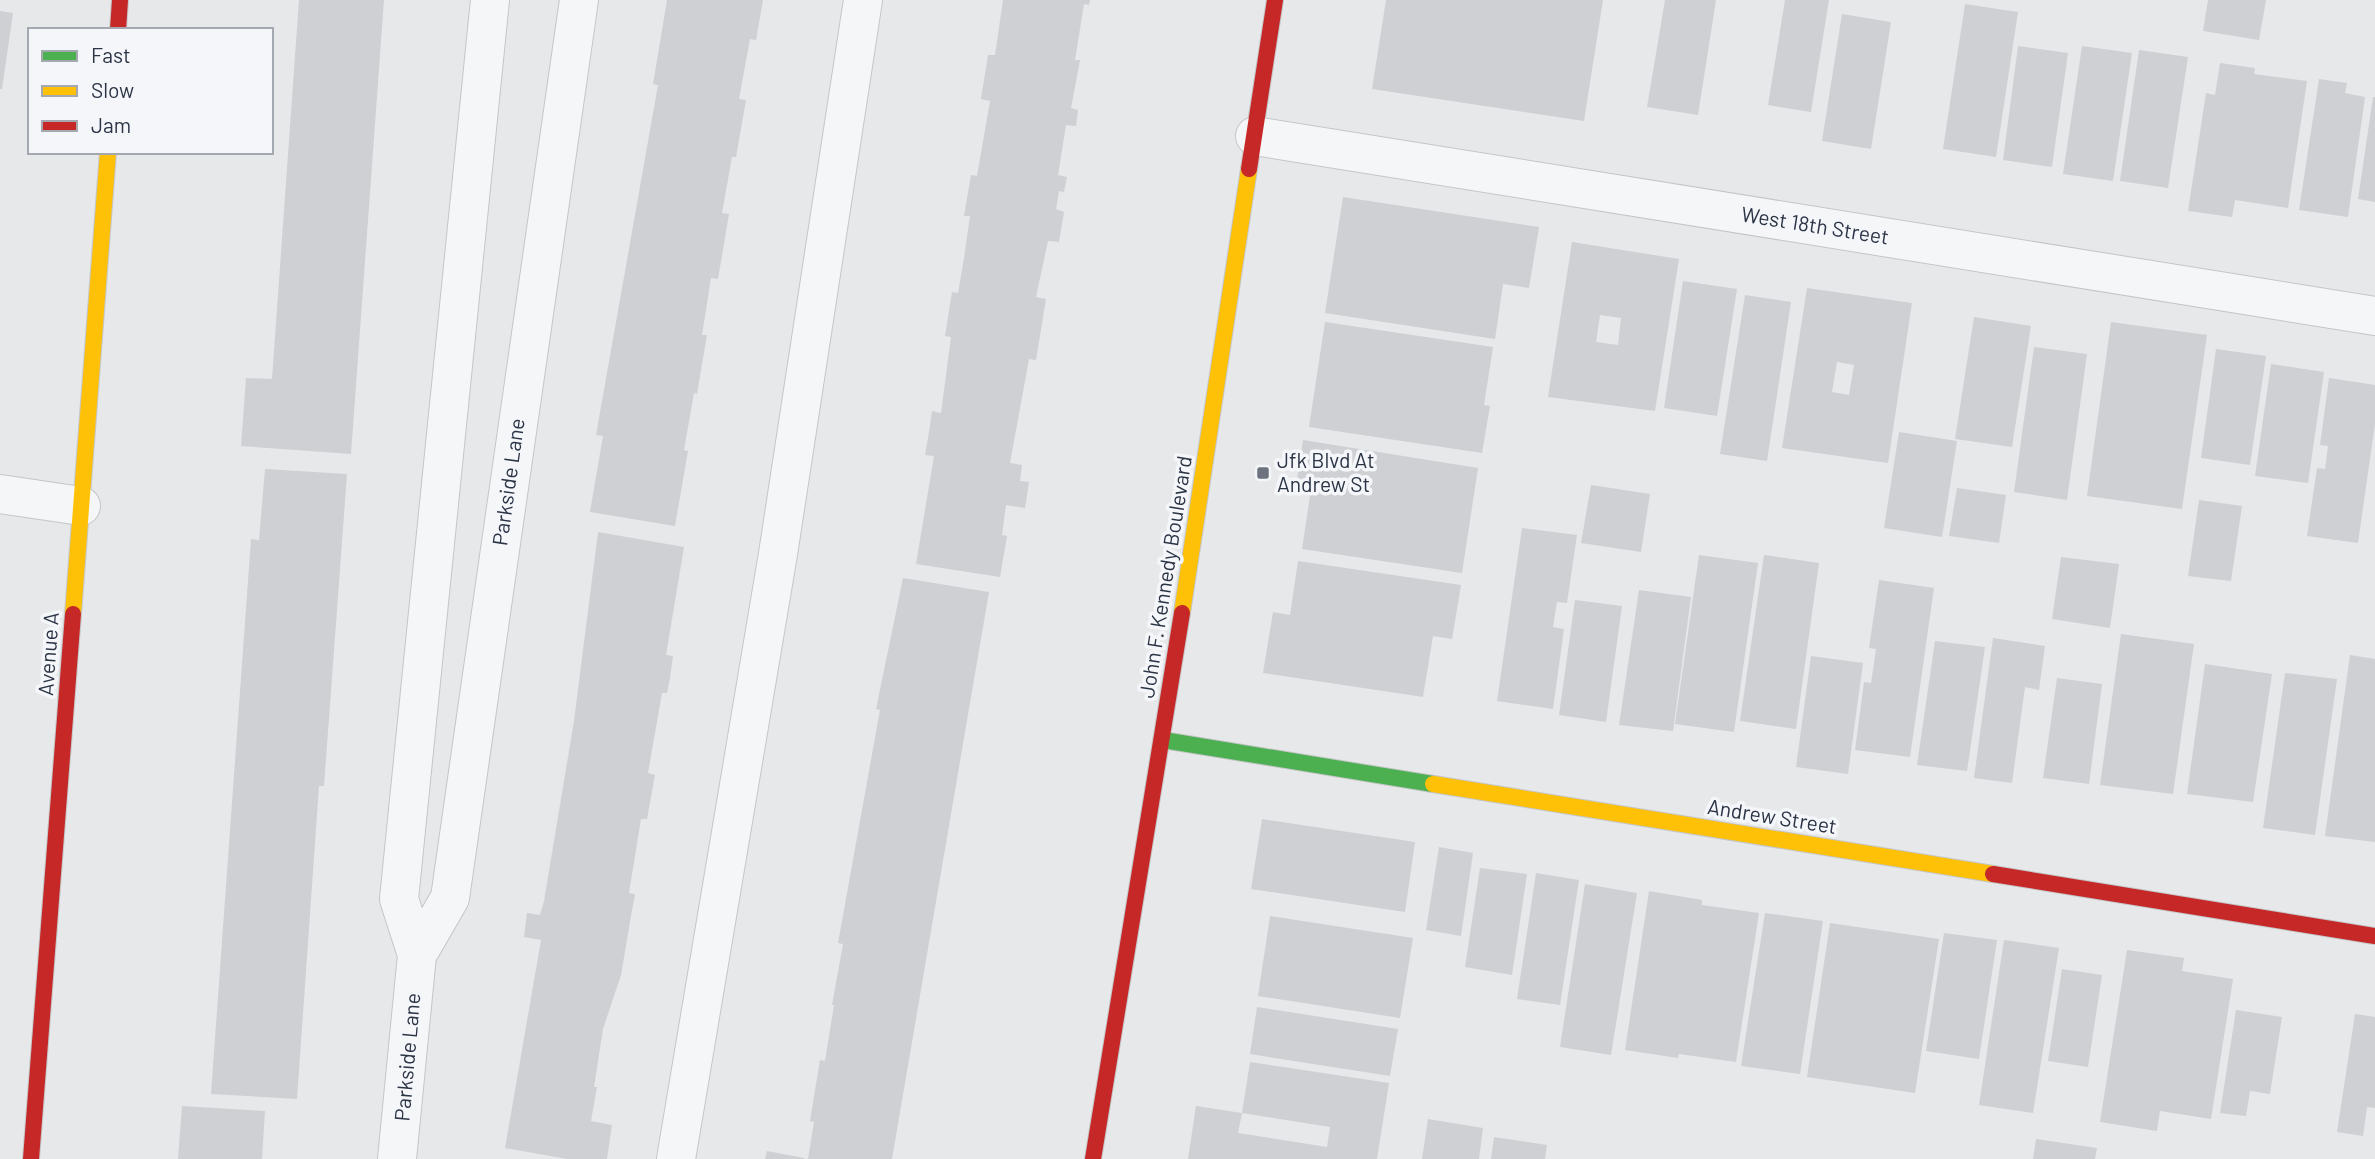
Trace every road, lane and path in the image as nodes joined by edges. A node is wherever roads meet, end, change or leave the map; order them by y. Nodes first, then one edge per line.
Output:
1 (120, 0) edge
2 (490, 0) edge
3 (579, 0) edge
4 (863, 0) edge
5 (1275, 0) edge
6 (118, 28) edge
7 (1255, 136) junction
8 (108, 154) edge
9 (2375, 316) edge
10 (0, 494) edge
11 (81, 506) junction
12 (1163, 740) junction
13 (2375, 936) edge
14 (417, 956) junction
15 (31, 1159) edge
16 (397, 1159) edge
17 (677, 1159) edge
18 (1093, 1159) edge

1 - 6 street
2 - 14 street, Parkside Lane
3 - 14 street, Parkside Lane
4 - 17 street
5 - 7 street, John F. Kennedy Boulevard
7 - 9 street, West 18th Street
7 - 12 street, John F. Kennedy Boulevard
8 - 11 street, Avenue A
10 - 11 street
11 - 15 street, Avenue A
12 - 13 street, Andrew Street
12 - 18 street, John F. Kennedy Boulevard
14 - 16 street, Parkside Lane

